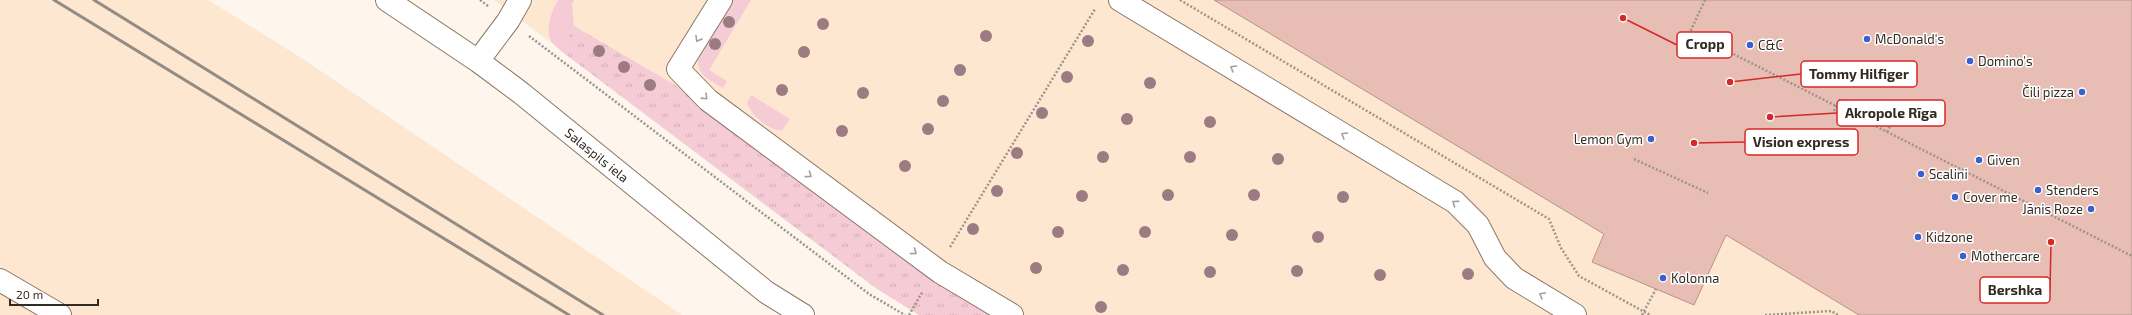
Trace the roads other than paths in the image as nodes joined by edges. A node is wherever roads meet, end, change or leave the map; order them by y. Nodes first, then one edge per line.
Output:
1 (387, 0) edge
2 (520, 0) edge
3 (721, 0) edge
4 (1120, 0) edge
5 (478, 61) junction
6 (0, 280) edge
7 (60, 315) edge
8 (803, 315) edge
9 (1012, 315) edge
10 (1575, 315) edge

1 - 5 street, Salaspils iela
2 - 5 street
3 -> 9 street
10 -> 4 street
5 - 8 street, Salaspils iela
6 - 7 street

